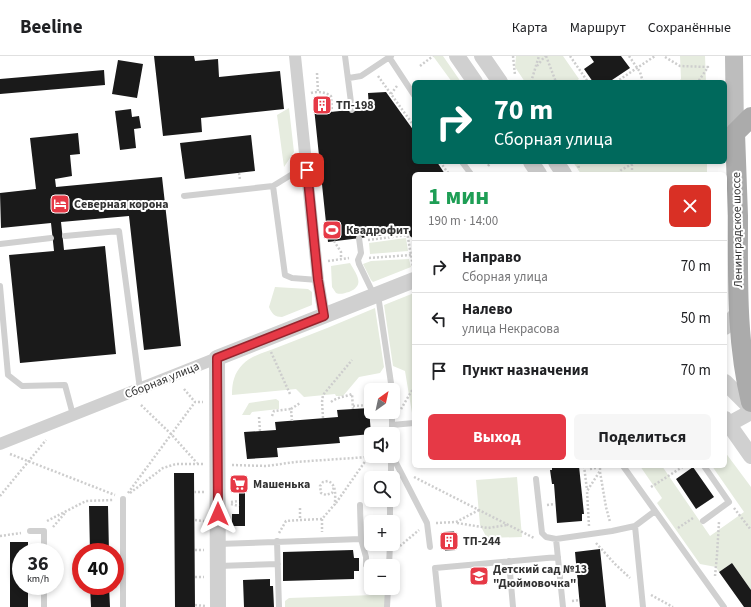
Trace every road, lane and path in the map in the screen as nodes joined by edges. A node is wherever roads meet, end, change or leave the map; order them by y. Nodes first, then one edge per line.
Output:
1 (295, 56) edge
2 (345, 56) edge
3 (431, 56) edge
4 (457, 56) edge
5 (482, 56) edge
6 (513, 56) edge
7 (539, 56) edge
8 (545, 56) edge
9 (570, 56) edge
10 (630, 56) edge
11 (655, 56) edge
12 (734, 56) edge
13 (390, 57) edge
14 (665, 57) dead end
15 (427, 58) edge
16 (420, 66) dead end
17 (536, 68) junction
18 (637, 68) junction
19 (317, 73) dead end
20 (515, 75) dead end
21 (349, 78) junction
22 (381, 79) dead end
23 (474, 80) edge
24 (499, 80) edge
25 (532, 80) edge
26 (555, 80) edge
27 (587, 80) edge
28 (619, 80) edge
29 (642, 80) edge
30 (699, 80) edge
31 (318, 92) junction
32 (412, 92) edge
33 (310, 94) dead end
34 (352, 110) dead end
35 (332, 112) dead end
36 (751, 117) edge
37 (412, 125) edge
38 (735, 133) junction
39 (631, 164) edge
40 (307, 170) junction
41 (621, 172) edge
42 (239, 173) dead end
43 (240, 180) dead end
44 (273, 186) junction
45 (751, 195) edge
46 (184, 196) dead end
47 (738, 216) junction
48 (65, 236) dead end
49 (51, 238) dead end
50 (360, 240) joint
51 (334, 241) dead end
52 (0, 244) edge
53 (412, 254) edge
54 (370, 258) dead end
55 (327, 261) dead end
56 (412, 275) edge
57 (318, 280) junction
58 (0, 286) edge
59 (376, 295) junction
60 (738, 312) junction
61 (324, 316) junction
62 (727, 325) edge
63 (270, 349) dead end
64 (217, 358) junction
65 (352, 360) dead end
66 (391, 383) edge
67 (727, 384) edge
68 (140, 388) junction
69 (184, 390) dead end
70 (412, 390) edge
71 (290, 394) dead end
72 (331, 402) dead end
73 (751, 402) edge
74 (300, 404) dead end
75 (141, 405) dead end
76 (364, 407) edge
77 (751, 408) edge
78 (291, 409) junction
79 (751, 412) edge
80 (73, 415) junction
81 (272, 416) dead end
82 (259, 417) dead end
83 (323, 418) dead end
84 (392, 419) edge
85 (292, 421) dead end
86 (727, 422) edge
87 (412, 423) edge
88 (392, 425) junction
89 (260, 431) dead end
90 (171, 434) junction
91 (218, 438) junction
92 (46, 440) dead end
93 (0, 444) edge
94 (9, 454) dead end
95 (751, 456) edge
96 (364, 457) edge
97 (29, 462) junction
98 (364, 463) edge
99 (396, 463) edge
100 (197, 464) junction
101 (229, 465) dead end
102 (584, 468) edge
103 (596, 468) dead end
104 (600, 468) edge
105 (624, 468) edge
106 (681, 468) edge
107 (705, 468) edge
108 (590, 469) dead end
109 (400, 470) junction
110 (600, 472) junction
111 (536, 479) dead end
112 (334, 487) junction
113 (651, 487) dead end
114 (587, 491) junction
115 (194, 492) dead end
116 (206, 492) dead end
117 (0, 496) edge
118 (123, 499) junction
119 (729, 502) junction
120 (335, 504) junction
121 (360, 505) dead end
122 (300, 508) dead end
123 (720, 509) junction
124 (67, 511) junction
125 (655, 511) junction
126 (693, 518) dead end
127 (194, 520) dead end
128 (206, 520) dead end
129 (300, 520) junction
130 (703, 521) dead end
131 (456, 522) dead end
132 (508, 525) junction
133 (635, 526) junction
134 (751, 530) edge
135 (30, 531) junction
136 (612, 531) junction
137 (671, 533) junction
138 (587, 535) junction
139 (0, 536) edge
140 (44, 538) junction
141 (361, 539) junction
142 (556, 539) junction
143 (277, 542) junction
144 (44, 543) edge
145 (212, 547) junction
146 (430, 547) dead end
147 (195, 550) dead end
148 (558, 557) junction
149 (366, 559) edge
150 (509, 561) junction
151 (278, 564) junction
152 (212, 572) junction
153 (195, 577) dead end
154 (641, 587) junction
155 (712, 591) junction
156 (44, 595) edge
157 (388, 595) edge
158 (195, 605) dead end
159 (212, 606) edge
160 (44, 607) edge
161 (124, 607) edge
162 (279, 607) edge
163 (387, 607) edge
164 (440, 607) edge
165 (513, 607) edge
166 (563, 607) edge
167 (643, 607) edge
168 (673, 607) edge
169 (724, 607) edge

1 - 40 street
2 - 21 lane
3 - 15 path
4 - 23 street
5 - 24 street
6 - 20 path
7 - 17 path
8 - 17 path
8 - 26 path
9 - 27 path
10 - 18 path
11 - 18 path
12 - 38 main road, Ленинградское шоссе
13 - 21 lane
13 - 32 lane
14 - 30 path
15 - 16 path
17 - 25 path
18 - 28 path
18 - 29 path
19 - 31 path
21 - 34 lane
22 - 37 path
31 - 33 path
31 - 35 path
36 - 38 main road
38 - 47 main road, Ленинградское шоссе
39 - 41 path
40 - 44 lane
40 - 57 street
42 - 43 path
44 - 46 lane
44 - 57 lane
45 - 47 main road
47 - 60 main road, Ленинградское шоссе
48 - 68 lane
49 - 52 lane
50 - 53 path
50 - 59 lane
51 - 55 path
53 - 54 path
56 - 59 street, Сборная улица
57 - 61 street
58 - 80 lane
59 - 61 street, Сборная улица
59 - 66 lane
60 - 62 street
60 - 73 main road, Ленинградское шоссе
61 - 64 street, Сборная улица
63 - 71 path
64 - 68 street, Сборная улица
64 - 91 street
65 - 83 path
67 - 77 street
68 - 80 street, Сборная улица
69 - 90 path
70 - 88 path
72 - 76 path
74 - 78 path
75 - 90 path
78 - 81 path
78 - 85 path
79 - 86 street
80 - 93 street, Сборная улица
82 - 89 path
84 - 88 lane
86 - 95 street
87 - 88 lane
90 - 100 path
90 - 118 path
91 - 100 path
91 - 145 street
92 - 97 path
94 - 97 path
96 - 101 path
97 - 117 path
97 - 118 path
98 - 120 path
99 - 109 lane
100 - 118 path
102 - 114 path
103 - 108 path
104 - 110 path
105 - 125 lane
106 - 113 path
107 - 119 lane
109 - 132 path
109 - 146 lane
110 - 114 path
110 - 136 path
111 - 142 lane
112 - 112 path
112 - 120 path
114 - 138 path
115 - 116 path
118 - 124 path
118 - 161 lane
119 - 123 lane
119 - 134 path
120 - 129 path
121 - 141 lane
122 - 129 path
123 - 130 lane
123 - 155 path
124 - 135 path
124 - 140 path
125 - 133 lane
125 - 137 lane
126 - 137 path
127 - 128 path
129 - 143 path
131 - 132 path
132 - 142 path
133 - 136 lane
133 - 154 lane
135 - 139 path
135 - 140 lane
136 - 138 lane
137 - 155 lane
138 - 142 lane
138 - 154 path
140 - 144 lane
141 - 143 lane
141 - 149 lane
142 - 148 lane
143 - 145 lane
143 - 151 lane
145 - 147 path
145 - 152 street
148 - 150 lane
148 - 166 lane
150 - 164 lane
150 - 165 lane
151 - 152 lane
151 - 162 lane
152 - 153 path
152 - 159 street
154 - 167 lane
154 - 168 path
155 - 169 lane
156 - 160 lane
157 - 163 lane
158 - 159 path

